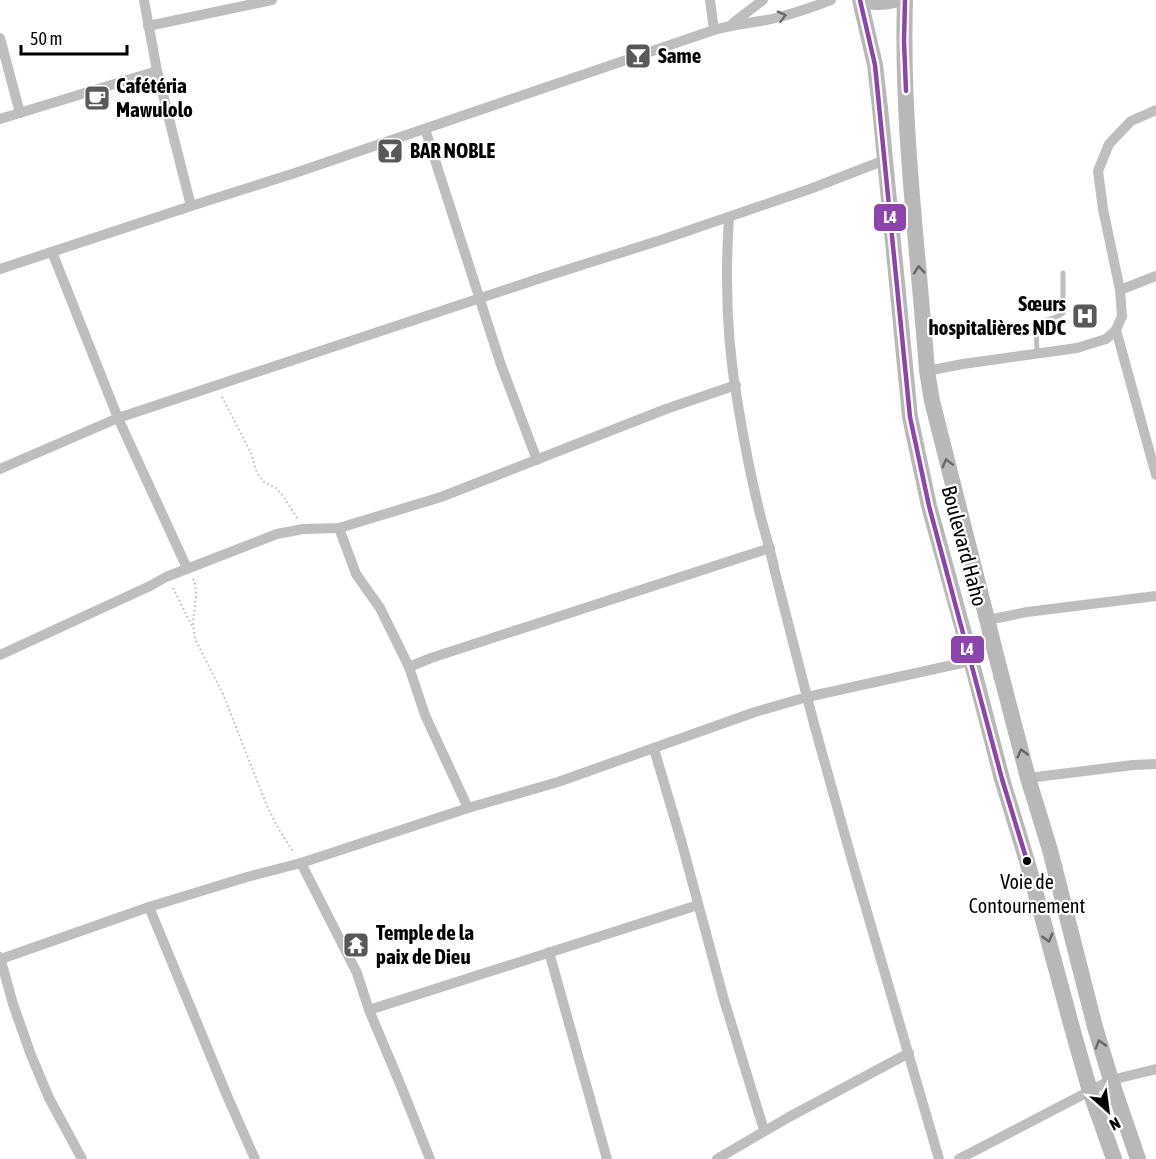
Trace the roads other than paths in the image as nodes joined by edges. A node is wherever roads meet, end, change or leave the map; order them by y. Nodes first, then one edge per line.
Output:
1 (144, 0) edge
2 (272, 0) edge
3 (710, 0) edge
4 (763, 0) edge
5 (831, 0) edge
6 (861, 0) edge
7 (894, 0) edge
8 (905, 0) edge
9 (731, 25) junction
10 (148, 26) junction
11 (714, 30) junction
12 (0, 38) edge
13 (157, 71) junction
14 (1156, 110) edge
15 (20, 113) junction
16 (0, 119) edge
17 (425, 129) junction
18 (885, 160) junction
19 (191, 206) junction
20 (729, 217) junction
21 (52, 252) junction
22 (0, 269) edge
23 (1063, 273) dead end
24 (1156, 276) edge
25 (1120, 290) junction
26 (480, 298) junction
27 (1116, 330) junction
28 (1037, 355) junction
29 (927, 370) junction
30 (736, 385) junction
31 (118, 418) junction
32 (537, 460) junction
33 (0, 470) edge
34 (1156, 475) edge
35 (339, 528) junction
36 (770, 548) junction
37 (187, 568) junction
38 (1156, 596) edge
39 (988, 620) junction
40 (0, 655) edge
41 (971, 661) junction
42 (409, 667) junction
43 (807, 697) junction
44 (654, 749) junction
45 (1156, 764) edge
46 (1028, 778) junction
47 (468, 808) junction
48 (301, 863) junction
49 (698, 905) junction
50 (149, 907) junction
51 (549, 952) junction
52 (1, 958) edge
53 (369, 1010) junction
54 (909, 1053) junction
55 (1156, 1069) edge
56 (1111, 1080) junction
57 (1090, 1091) junction
58 (764, 1130) junction
59 (1135, 1158) edge
60 (82, 1159) edge
61 (255, 1159) edge
62 (430, 1159) edge
63 (607, 1159) edge
64 (717, 1159) edge
65 (939, 1159) edge
66 (959, 1159) edge
67 (1114, 1159) edge

1 - 10 street
2 - 10 street
3 - 11 street
4 - 9 street
9 -> 5 street
6 - 7 main road
6 - 18 main road, Boulevard Haho
29 -> 8 main road, Boulevard Haho
9 - 11 street
10 - 13 street
11 - 17 street
12 - 15 street
13 - 15 street
13 - 19 street
14 - 25 street
15 - 16 street
17 - 19 street
17 - 26 street
18 - 20 street
18 - 41 main road, Boulevard Haho
19 - 21 street
20 - 26 street
20 - 30 street
21 - 22 street
21 - 31 street
23 - 28 lane
24 - 25 street
25 - 27 street
26 - 31 street
26 - 32 street
27 - 28 street
27 - 34 street
28 - 29 street
39 -> 29 main road, Boulevard Haho
30 - 32 street
30 - 36 street
31 - 33 street
31 - 37 street
32 - 35 street
35 - 37 street
35 - 42 street
36 - 42 street
36 - 43 street
37 - 40 street
38 - 39 street
46 -> 39 main road, Boulevard Haho
41 - 43 street
41 -> 57 main road, Boulevard Haho
42 - 47 street
43 - 44 street
43 - 54 street
44 - 47 street
44 - 49 street
45 - 46 street
56 -> 46 main road, Boulevard Haho
47 - 48 street
48 - 50 street
48 - 53 street
49 - 51 street
49 - 58 street
50 - 52 street
50 - 61 street
51 - 53 street
51 - 63 street
52 - 60 street
53 - 62 street
54 - 58 street
54 - 65 street
55 - 56 street
56 - 57 street
56 - 59 main road, Boulevard Haho
57 - 66 street
57 - 67 main road, Boulevard Haho
58 - 64 street

